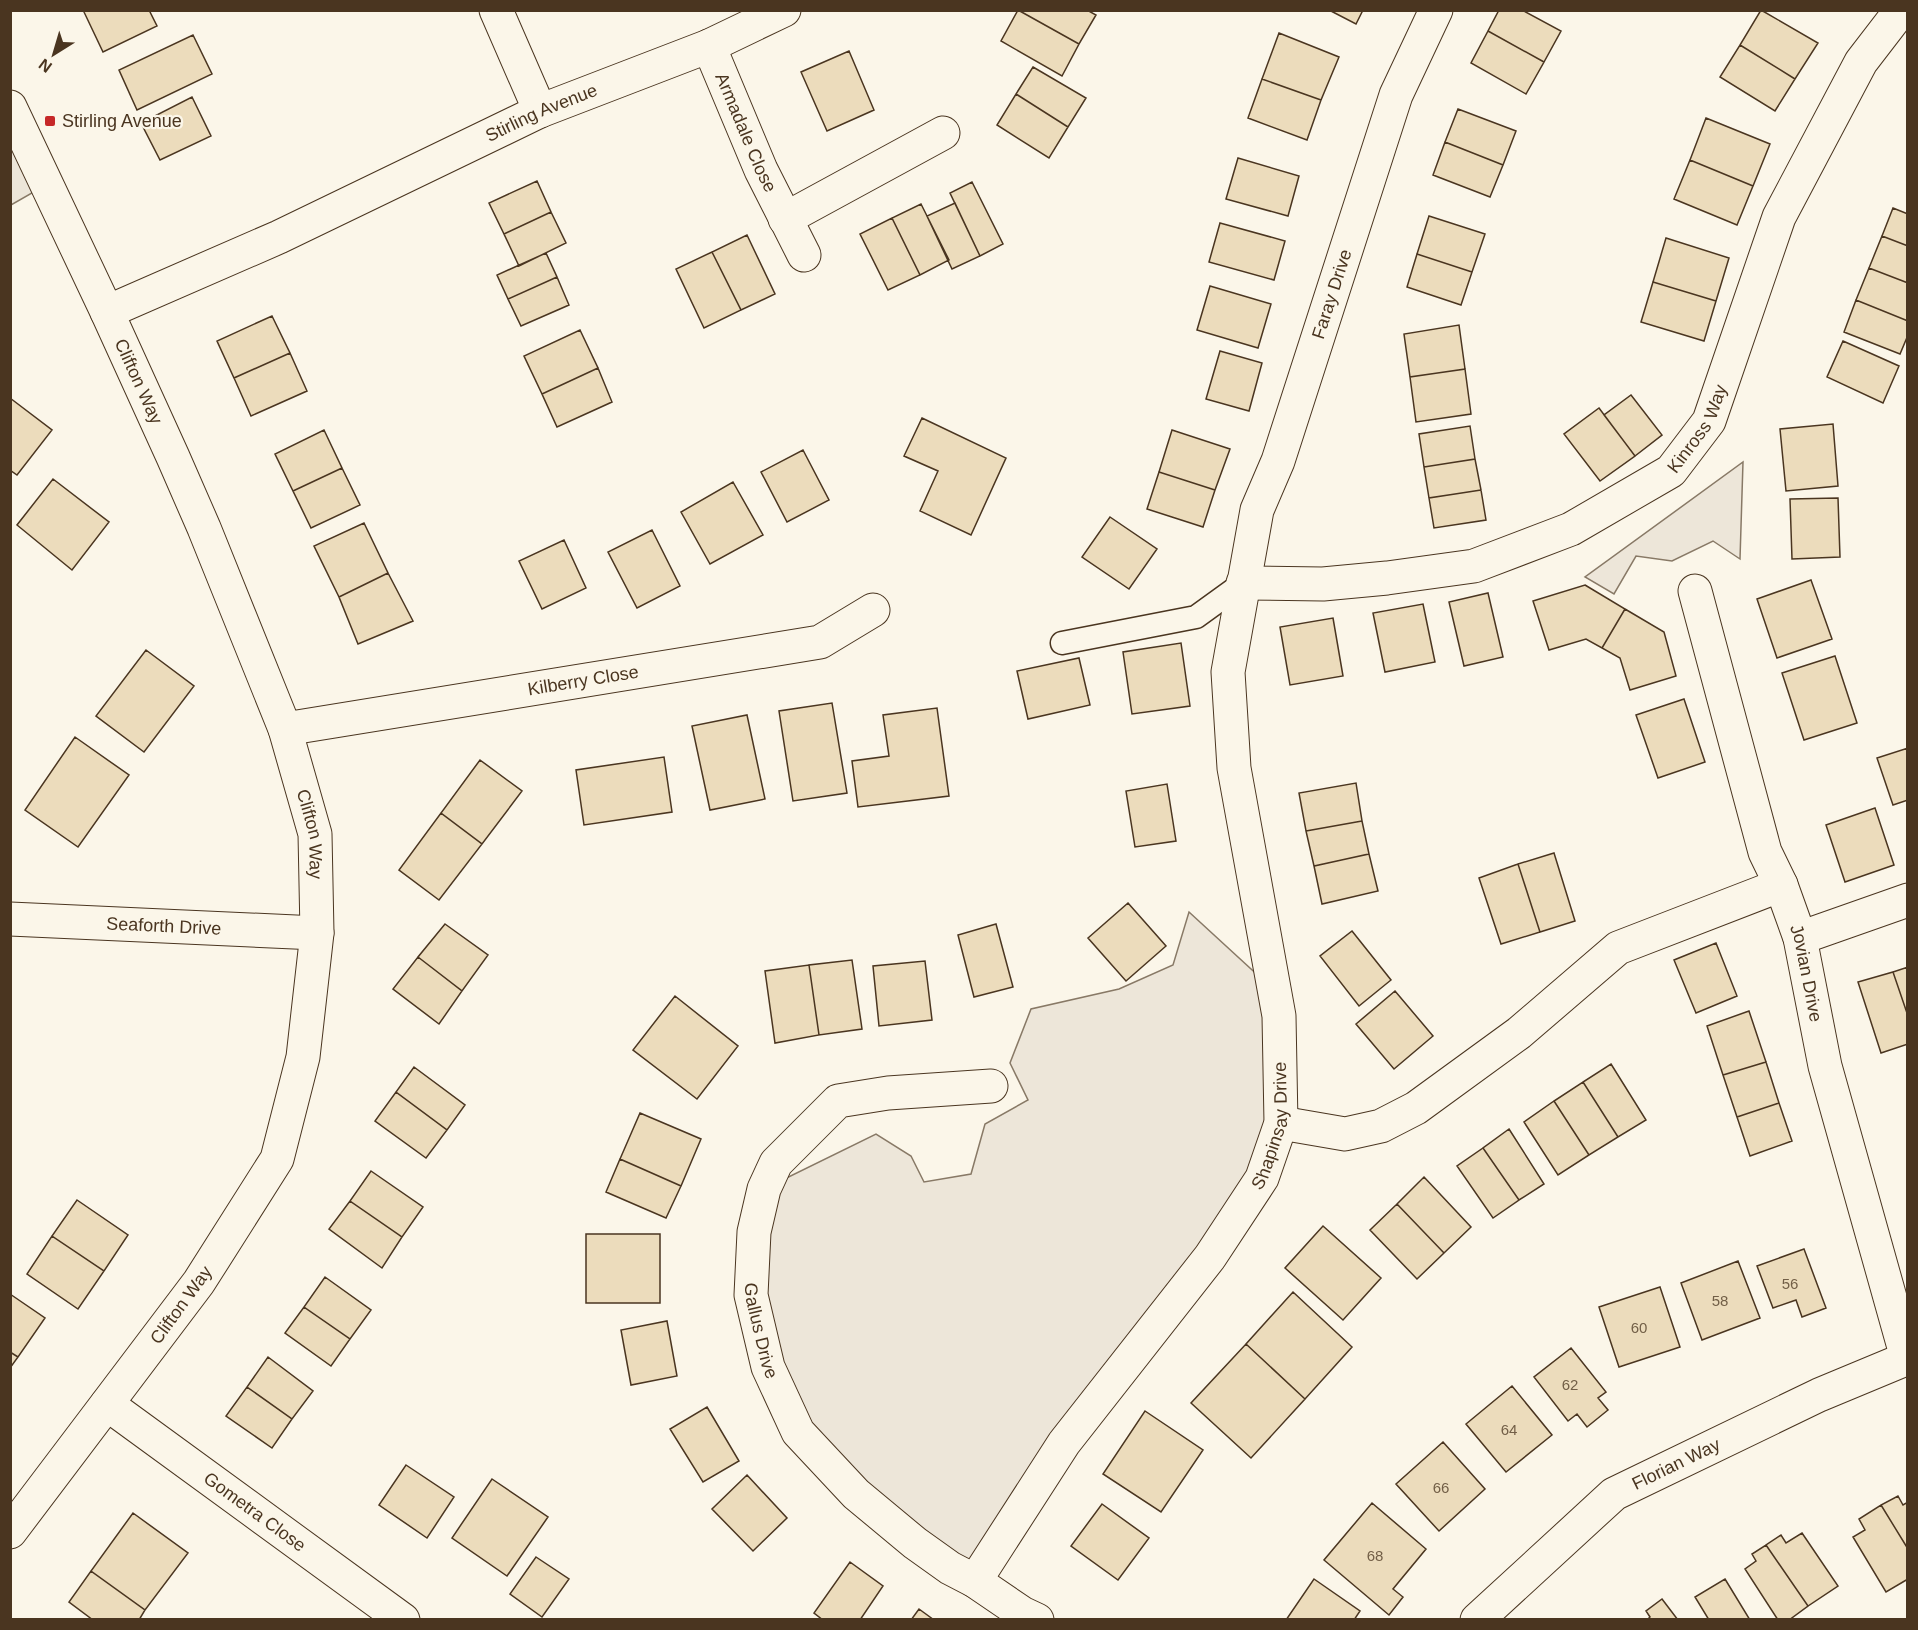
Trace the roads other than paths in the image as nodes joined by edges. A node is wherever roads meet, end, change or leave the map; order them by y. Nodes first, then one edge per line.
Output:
1 (496, 10) edge
2 (784, 10) edge
3 (1436, 10) edge
4 (1901, 10) edge
5 (709, 46) junction
6 (10, 107) edge
7 (540, 111) junction
8 (943, 133) dead end
9 (785, 219) junction
10 (804, 255) dead end
11 (108, 312) junction
12 (1243, 583) junction
13 (1695, 591) dead end
14 (873, 610) dead end
15 (1062, 643) dead end
16 (285, 729) junction
17 (1781, 885) junction
18 (1908, 900) edge
19 (10, 919) edge
20 (317, 933) junction
21 (1800, 938) junction
22 (991, 1086) dead end
23 (1281, 1123) junction
24 (1907, 1358) edge
25 (107, 1404) junction
26 (10, 1532) edge
27 (975, 1581) junction
28 (403, 1620) edge
29 (1037, 1620) edge
30 (1477, 1620) edge

1 - 7 street
2 - 5 street, Stirling Avenue
3 - 12 street, Faray Drive
4 - 12 street, Kinross Way
5 - 7 street, Stirling Avenue
5 - 9 street, Armadale Close
6 - 11 street, Clifton Way
7 - 11 street, Stirling Avenue
8 - 9 street
9 - 10 street, Armadale Close
11 - 16 street, Clifton Way
12 - 15 lane
12 - 23 street, Shapinsay Drive
13 - 17 street, Jovian Drive
14 - 16 street, Kilberry Close
16 - 20 street, Clifton Way
17 - 21 street, Jovian Drive
17 - 23 street
18 - 21 street
19 - 20 street, Seaforth Drive
20 - 25 street, Clifton Way
21 - 24 street, Jovian Drive
22 - 27 street, Gallus Drive
23 - 27 street, Shapinsay Drive
24 - 30 street, Florian Way
25 - 26 street, Clifton Way
25 - 28 street, Gometra Close
27 - 29 street, Gallus Drive

